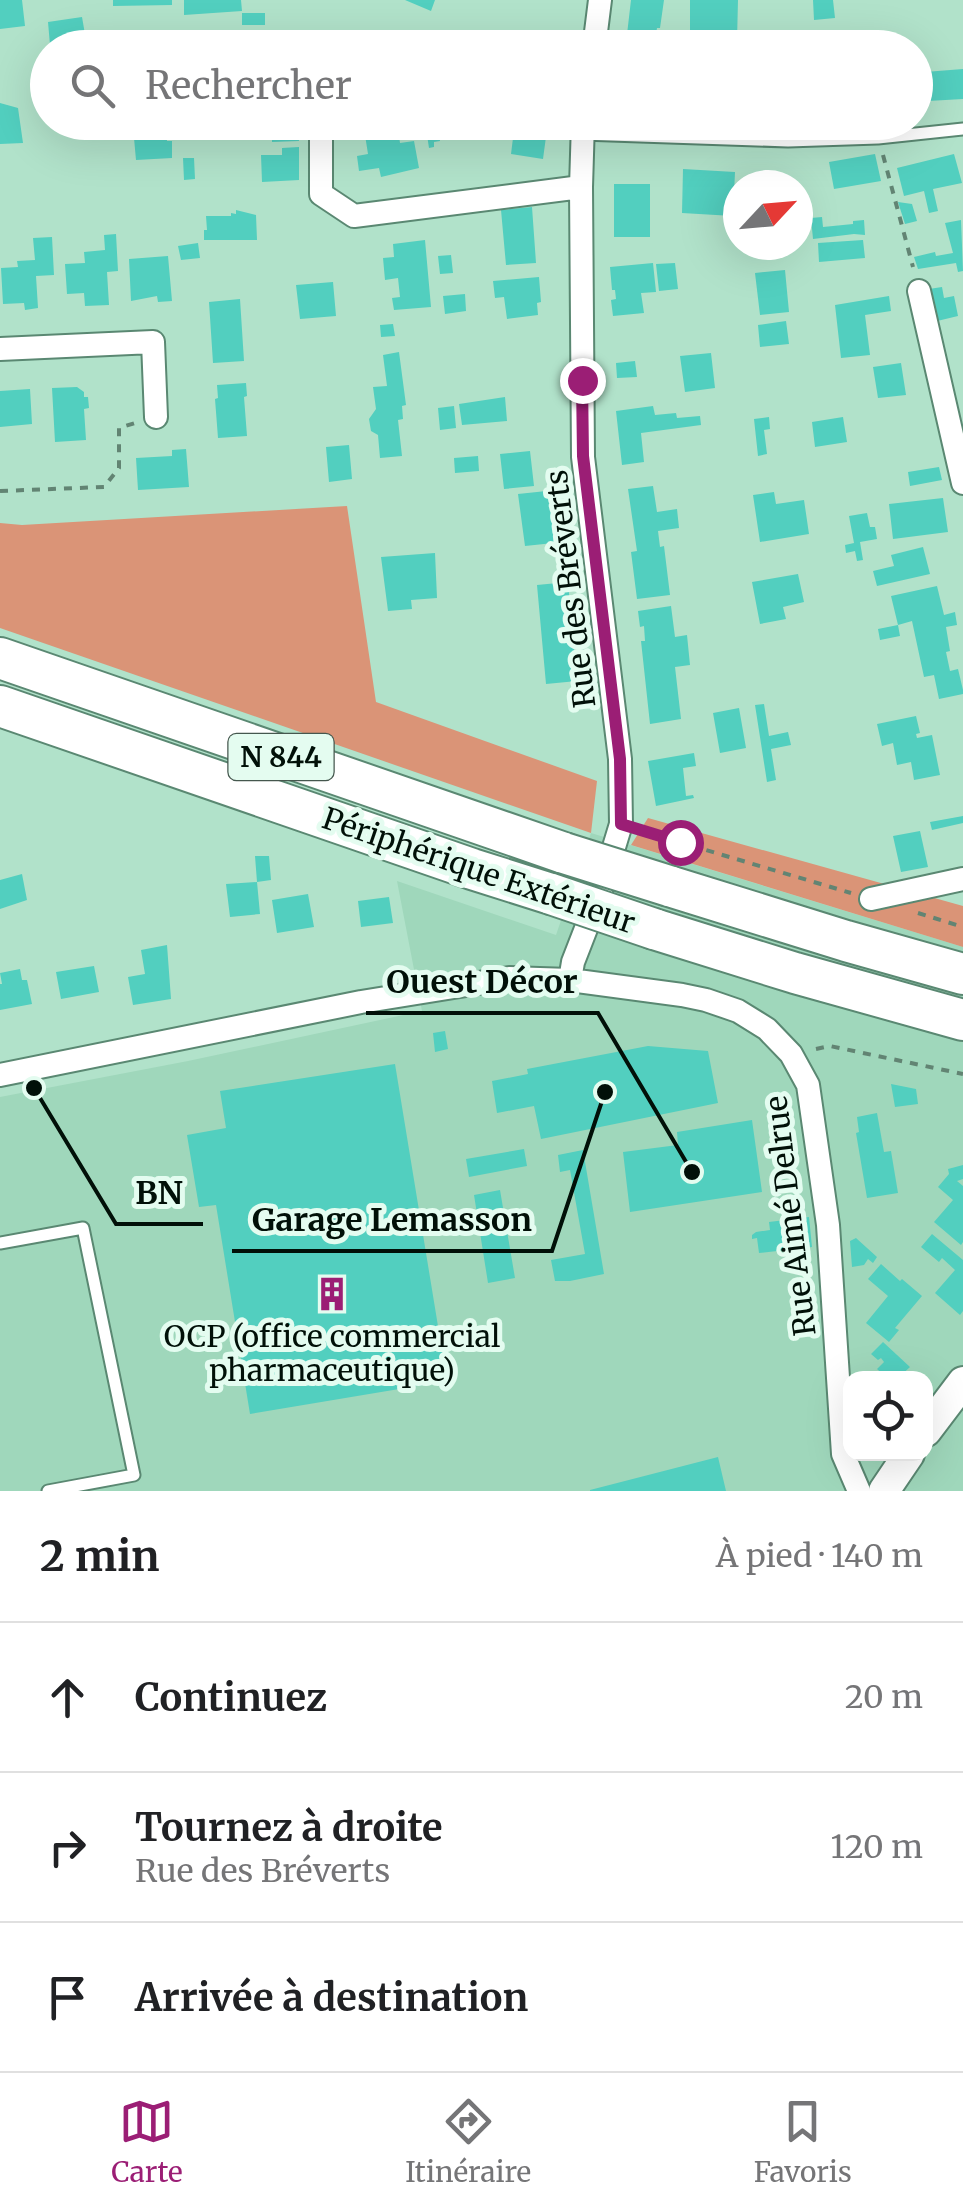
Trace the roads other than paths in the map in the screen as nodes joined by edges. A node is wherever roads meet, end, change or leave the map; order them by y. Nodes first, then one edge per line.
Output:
1 (600, 0) edge
2 (596, 30) edge
3 (963, 129) edge
4 (933, 132) edge
5 (321, 140) edge
6 (582, 140) edge
7 (772, 140) edge
8 (818, 140) edge
9 (581, 187) junction
10 (919, 291) road end
11 (0, 349) edge
12 (156, 417) road end
13 (963, 482) edge
14 (0, 658) edge
15 (0, 706) edge
16 (963, 880) edge
17 (871, 898) road end
18 (963, 974) edge
19 (570, 980) junction
20 (963, 1020) edge
21 (0, 1075) edge
22 (0, 1243) edge
23 (963, 1382) edge
24 (933, 1422) edge
25 (904, 1461) edge
26 (48, 1491) edge
27 (859, 1491) edge
28 (884, 1491) edge

1 - 2 street
3 - 4 lane
5 - 9 street
6 - 9 street, Rue des Bréverts
7 - 8 lane
9 - 19 street, Rue des Bréverts
10 - 13 street
11 - 12 street
14 - 18 highway, N 844, bridge
15 - 20 highway, Périphérique Extérieur / N 844, bridge
16 - 17 street
19 - 21 street, Rue Aimé Delrue
19 - 27 street, Rue Aimé Delrue
22 - 26 lane
23 - 24 street
25 - 28 street

